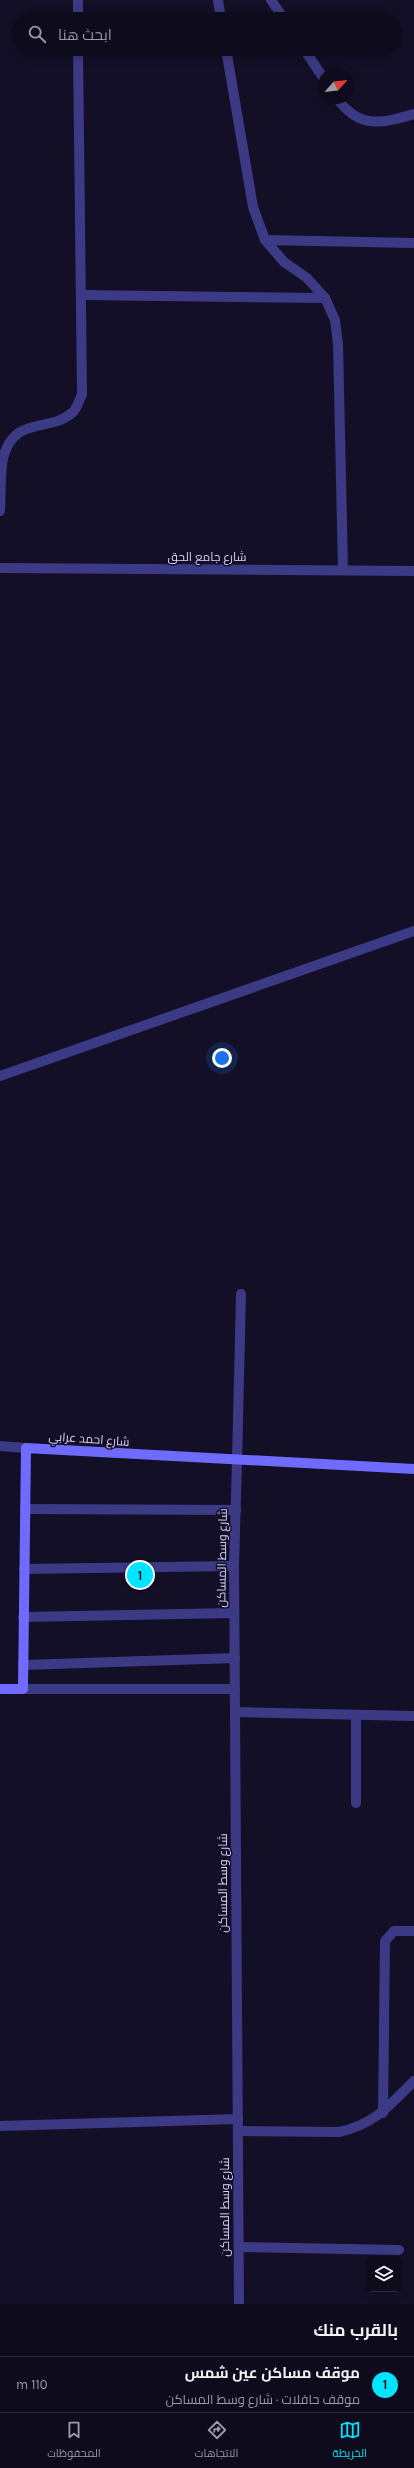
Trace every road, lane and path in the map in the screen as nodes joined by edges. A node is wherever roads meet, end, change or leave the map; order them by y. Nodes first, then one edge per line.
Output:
1 (78, 0) edge
2 (218, 0) edge
3 (271, 0) edge
4 (78, 12) edge
5 (220, 12) edge
6 (279, 12) edge
7 (78, 56) edge
8 (227, 56) edge
9 (309, 56) edge
10 (318, 70) edge
11 (343, 104) edge
12 (414, 114) edge
13 (265, 240) junction
14 (414, 243) edge
15 (81, 295) junction
16 (325, 298) junction
17 (0, 511) edge
18 (0, 568) edge
19 (343, 570) junction
20 (414, 571) edge
21 (414, 931) edge
22 (0, 1076) edge
23 (241, 1294) dead end
24 (0, 1446) edge
25 (26, 1448) junction
26 (237, 1461) junction
27 (414, 1469) edge
28 (25, 1509) junction
29 (236, 1510) junction
30 (234, 1566) junction
31 (24, 1569) junction
32 (234, 1613) junction
33 (24, 1617) junction
34 (235, 1658) junction
35 (23, 1665) junction
36 (23, 1688) junction
37 (0, 1689) edge
38 (235, 1689) junction
39 (235, 1712) junction
40 (356, 1715) junction
41 (414, 1716) edge
42 (356, 1803) dead end
43 (414, 1931) edge
44 (414, 2081) edge
45 (383, 2113) junction
46 (238, 2119) junction
47 (0, 2126) edge
48 (238, 2131) junction
49 (239, 2247) junction
50 (399, 2250) dead end
51 (239, 2304) edge

1 - 4 street
2 - 5 street
3 - 6 street
7 - 15 street
8 - 13 street
9 - 10 street
11 - 12 street
13 - 14 street
13 - 16 street
15 - 16 street
15 - 17 street
16 - 19 street
18 - 19 street, شارع جامع الحق
19 - 20 street, شارع جامع الحق
21 - 22 street
23 - 26 street, شارع وسط المساكن
24 - 25 street
25 - 26 street, شارع احمد عرابي
25 - 28 street
26 - 27 street, شارع احمد عرابي
26 - 29 street, شارع وسط المساكن
28 - 29 street
28 - 31 street
29 - 30 street, شارع وسط المساكن
30 - 31 street
30 - 32 street, شارع وسط المساكن
31 - 33 street
32 - 33 street
32 - 34 street, شارع وسط المساكن
33 - 35 street
34 - 35 street
34 - 38 street, شارع وسط المساكن
35 - 36 street
36 - 37 street
36 - 38 street
38 - 39 street, شارع وسط المساكن
39 - 40 street
39 - 46 street, شارع وسط المساكن
40 - 41 street
40 - 42 street
43 - 45 street
44 - 45 street
45 - 48 street
46 - 47 street
46 - 48 street, شارع وسط المساكن
48 - 49 street, شارع وسط المساكن
49 - 50 street
49 - 51 street, شارع وسط المساكن

